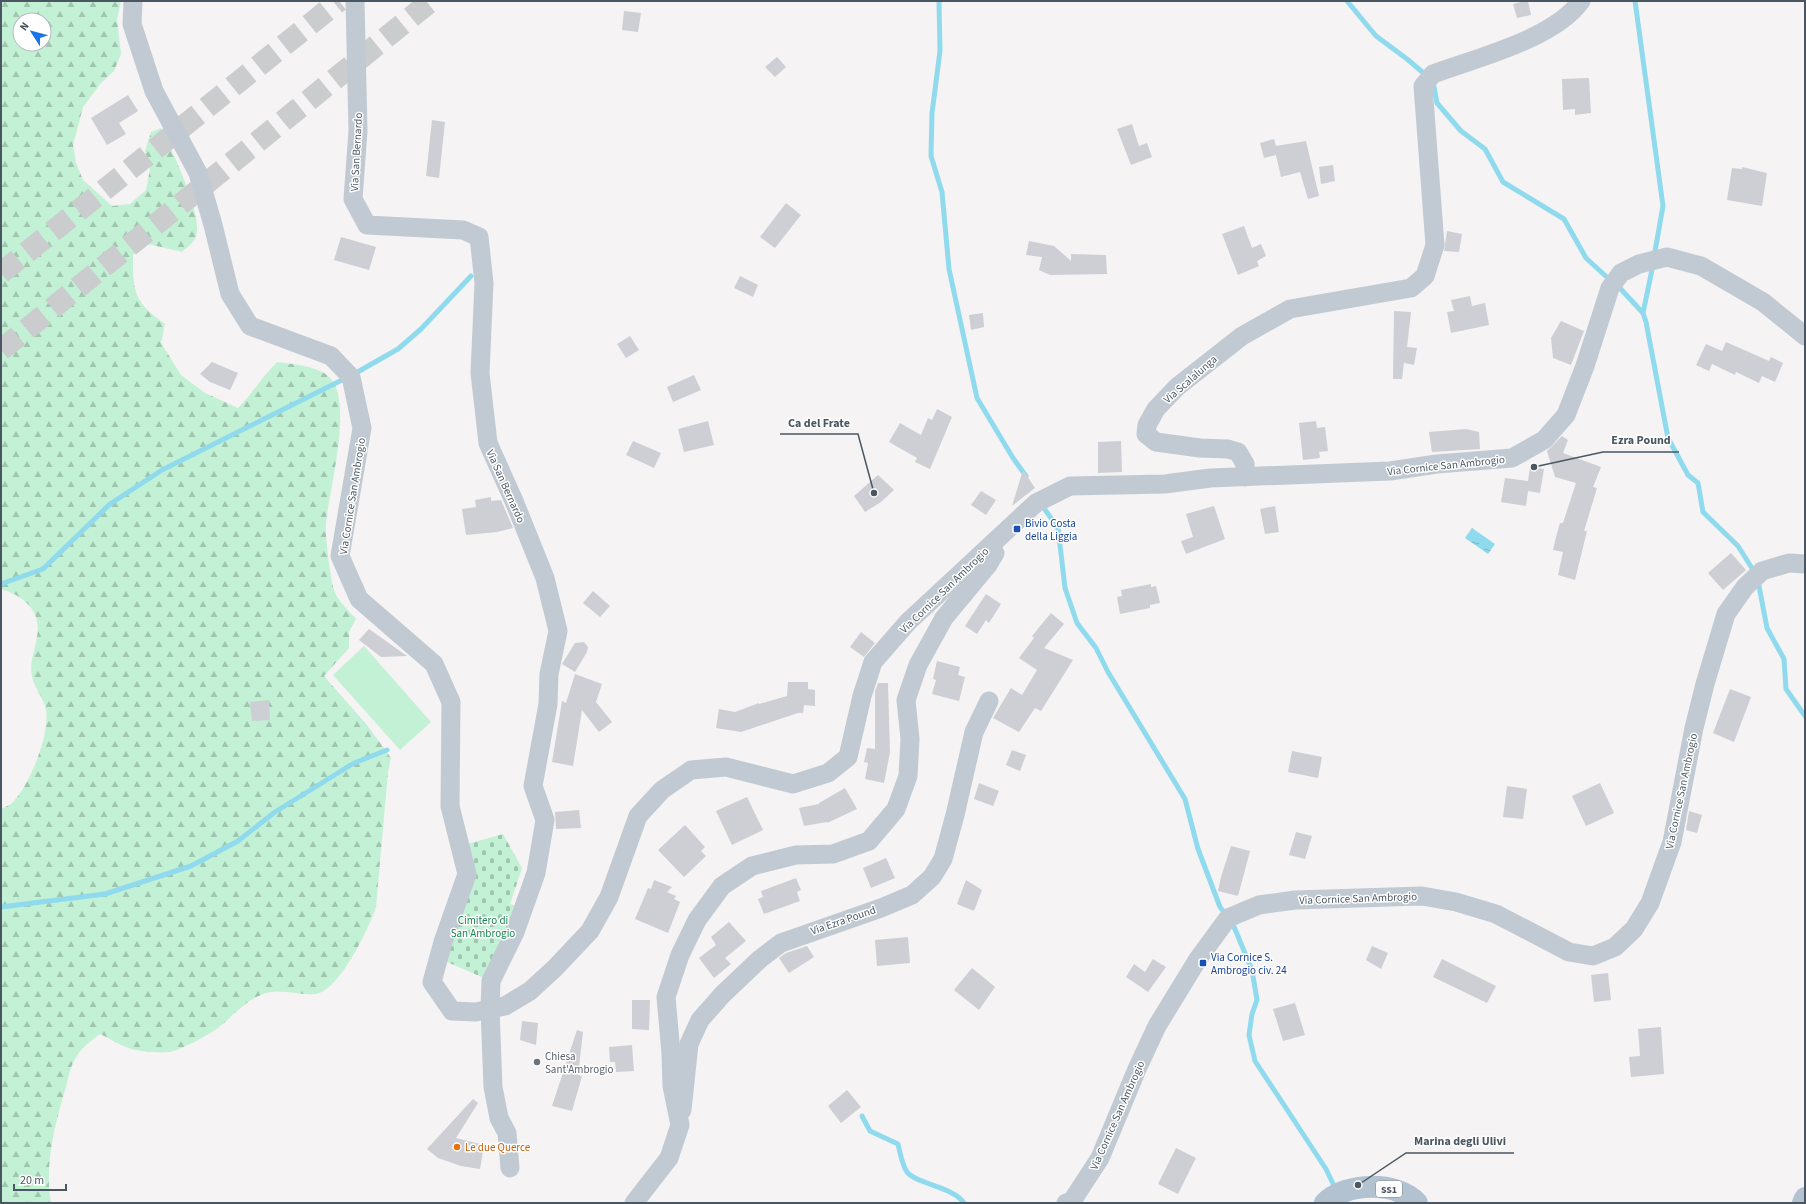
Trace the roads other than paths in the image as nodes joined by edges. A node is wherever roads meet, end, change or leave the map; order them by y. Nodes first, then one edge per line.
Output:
1 (133, 1) edge
2 (355, 1) edge
3 (1581, 1) edge
4 (1805, 336) edge
5 (1245, 477) junction
6 (1009, 528) junction
7 (1805, 564) edge
8 (989, 701) dead end
9 (490, 1009) junction
10 (680, 1125) junction
11 (510, 1168) dead end
12 (1805, 1198) edge
13 (1327, 1200) edge
14 (634, 1203) edge
15 (1066, 1203) edge
16 (1417, 1203) edge
17 (1803, 1203) edge

1 - 9 street, Via Cornice San Ambrogio
2 - 9 street, Via San Bernardo
3 - 5 street, Via Scalalunga
4 - 5 street, Via Cornice San Ambrogio
5 - 6 street, Via Cornice San Ambrogio
6 - 9 street, Via Cornice San Ambrogio
6 - 10 street, Via Cornice San Ambrogio
7 - 15 street, Via Cornice San Ambrogio
8 - 10 street, Via Ezra Pound
9 - 11 street
10 - 14 street
12 - 17 main road
13 - 16 main road, SS1

